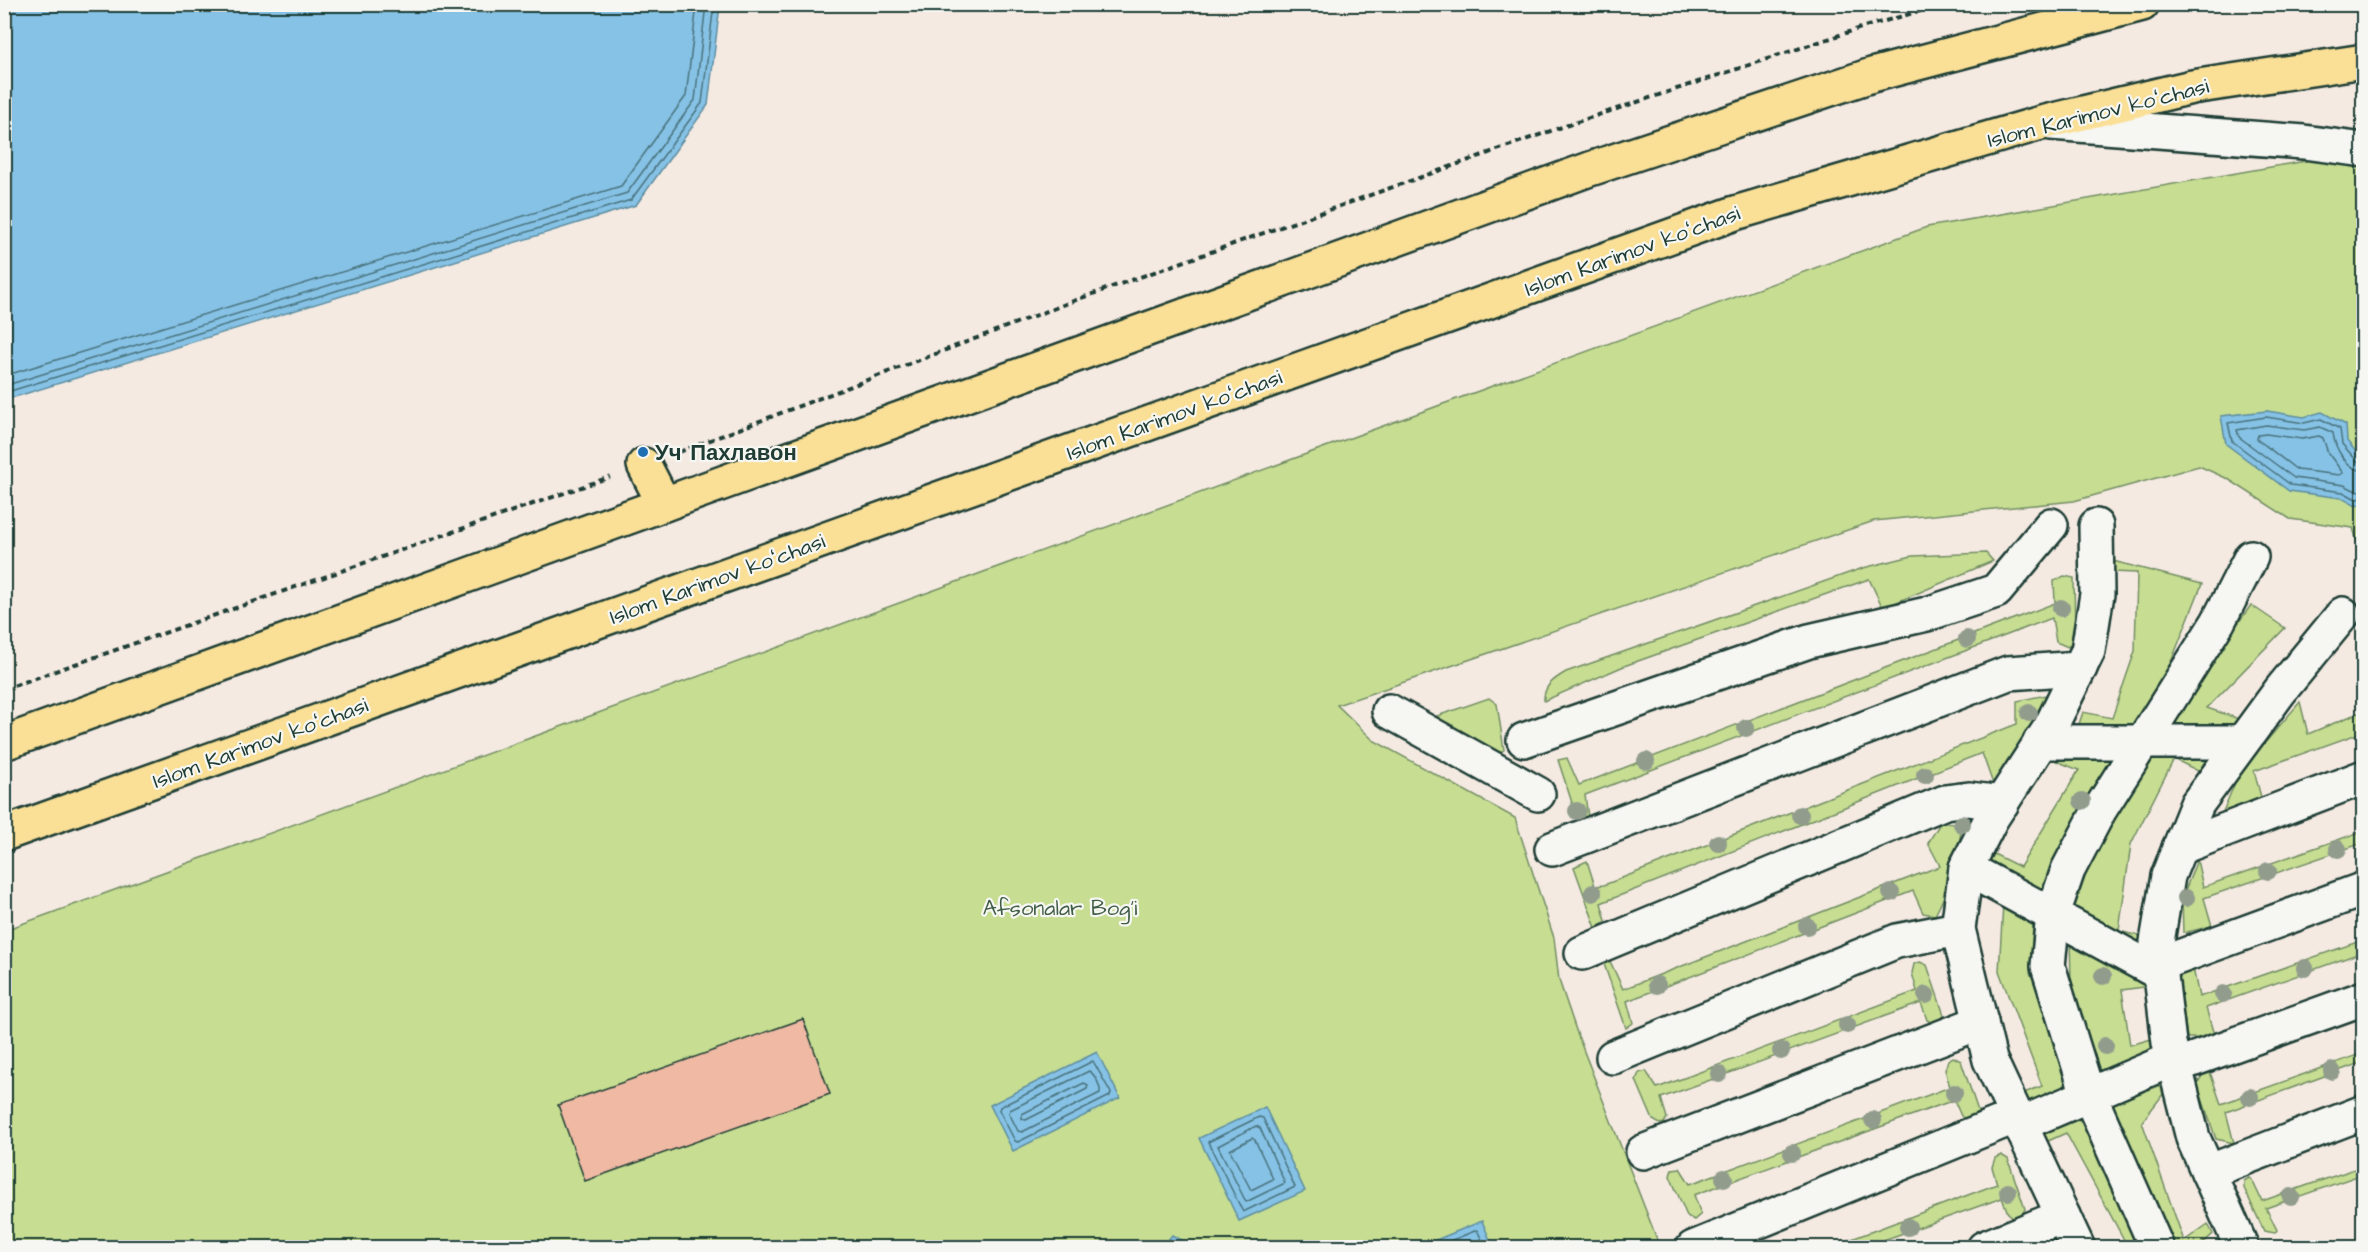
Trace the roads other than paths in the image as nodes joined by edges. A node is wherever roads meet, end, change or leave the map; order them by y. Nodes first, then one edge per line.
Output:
1 (2142, 4) edge
2 (2364, 61) edge
3 (2042, 123) junction
4 (2364, 150) edge
5 (644, 465) road end
6 (664, 504) junction
7 (2051, 525) dead end
8 (2096, 526) dead end
9 (2251, 557) dead end
10 (2343, 614) dead end
11 (2080, 668) junction
12 (1389, 711) dead end
13 (1524, 740) dead end
14 (2040, 742) junction
15 (2242, 742) junction
16 (4, 743) edge
17 (2142, 743) junction
18 (2364, 777) edge
19 (1538, 794) dead end
20 (2002, 803) junction
21 (4, 834) edge
22 (2179, 848) junction
23 (1552, 849) dead end
24 (1966, 868) junction
25 (2364, 889) edge
26 (2053, 914) junction
27 (1958, 929) junction
28 (1582, 953) dead end
29 (2160, 969) junction
30 (2364, 998) edge
31 (1981, 1022) junction
32 (1613, 1057) dead end
33 (2174, 1063) junction
34 (2090, 1094) junction
35 (2364, 1112) edge
36 (2019, 1120) junction
37 (1642, 1152) dead end
38 (2208, 1172) junction
39 (2063, 1216) junction
40 (2229, 1241) edge
41 (1693, 1248) edge
42 (1984, 1248) edge
43 (2078, 1248) edge
44 (2157, 1248) edge

1 - 6 main road
2 - 3 main road, Islom Karimov koʻchasi
3 - 4 lane
3 - 21 main road, Islom Karimov koʻchasi
5 - 6 main road
6 - 16 main road
7 - 13 lane
8 - 11 lane
9 - 17 lane
10 - 15 lane
11 - 14 lane
11 - 23 lane
12 - 19 lane
14 - 17 lane
14 - 20 lane
15 - 17 lane
15 - 22 lane
17 - 26 lane
18 - 22 lane
20 - 24 lane
20 - 28 lane
22 - 29 lane
24 - 26 lane
24 - 27 lane
25 - 29 lane
26 - 29 lane
26 - 34 lane
27 - 31 lane
27 - 32 lane
29 - 33 lane
30 - 33 lane
31 - 36 lane
31 - 37 lane
33 - 34 lane
33 - 38 lane
34 - 36 lane
34 - 44 lane
35 - 38 lane
36 - 39 lane
36 - 41 lane
38 - 40 lane
39 - 42 lane
39 - 43 lane

